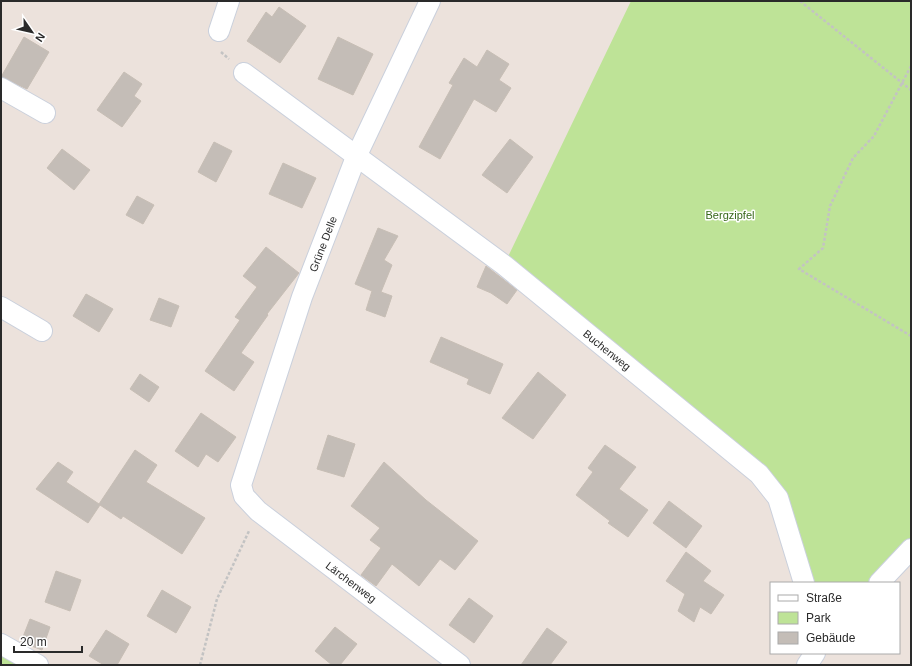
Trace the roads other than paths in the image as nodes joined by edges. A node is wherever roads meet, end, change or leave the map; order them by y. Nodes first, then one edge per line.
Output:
1 (229, 1) edge
2 (430, 1) edge
3 (219, 31) dead end
4 (244, 73) dead end
5 (1, 88) edge
6 (45, 113) dead end
7 (356, 157) junction
8 (1, 307) edge
9 (42, 331) dead end
10 (244, 496) joint
11 (911, 549) edge
12 (804, 582) edge
13 (880, 582) edge
14 (1, 644) edge
15 (814, 654) edge
16 (38, 665) edge
17 (460, 665) edge
18 (807, 665) edge

1 - 3 street
2 - 7 street, Grüne Delle
4 - 7 street, Buchenweg
5 - 6 street
7 - 10 street, Grüne Delle
7 - 12 street, Buchenweg
8 - 9 street
10 - 17 street, Lärchenweg
11 - 13 street
14 - 16 street
15 - 18 street

